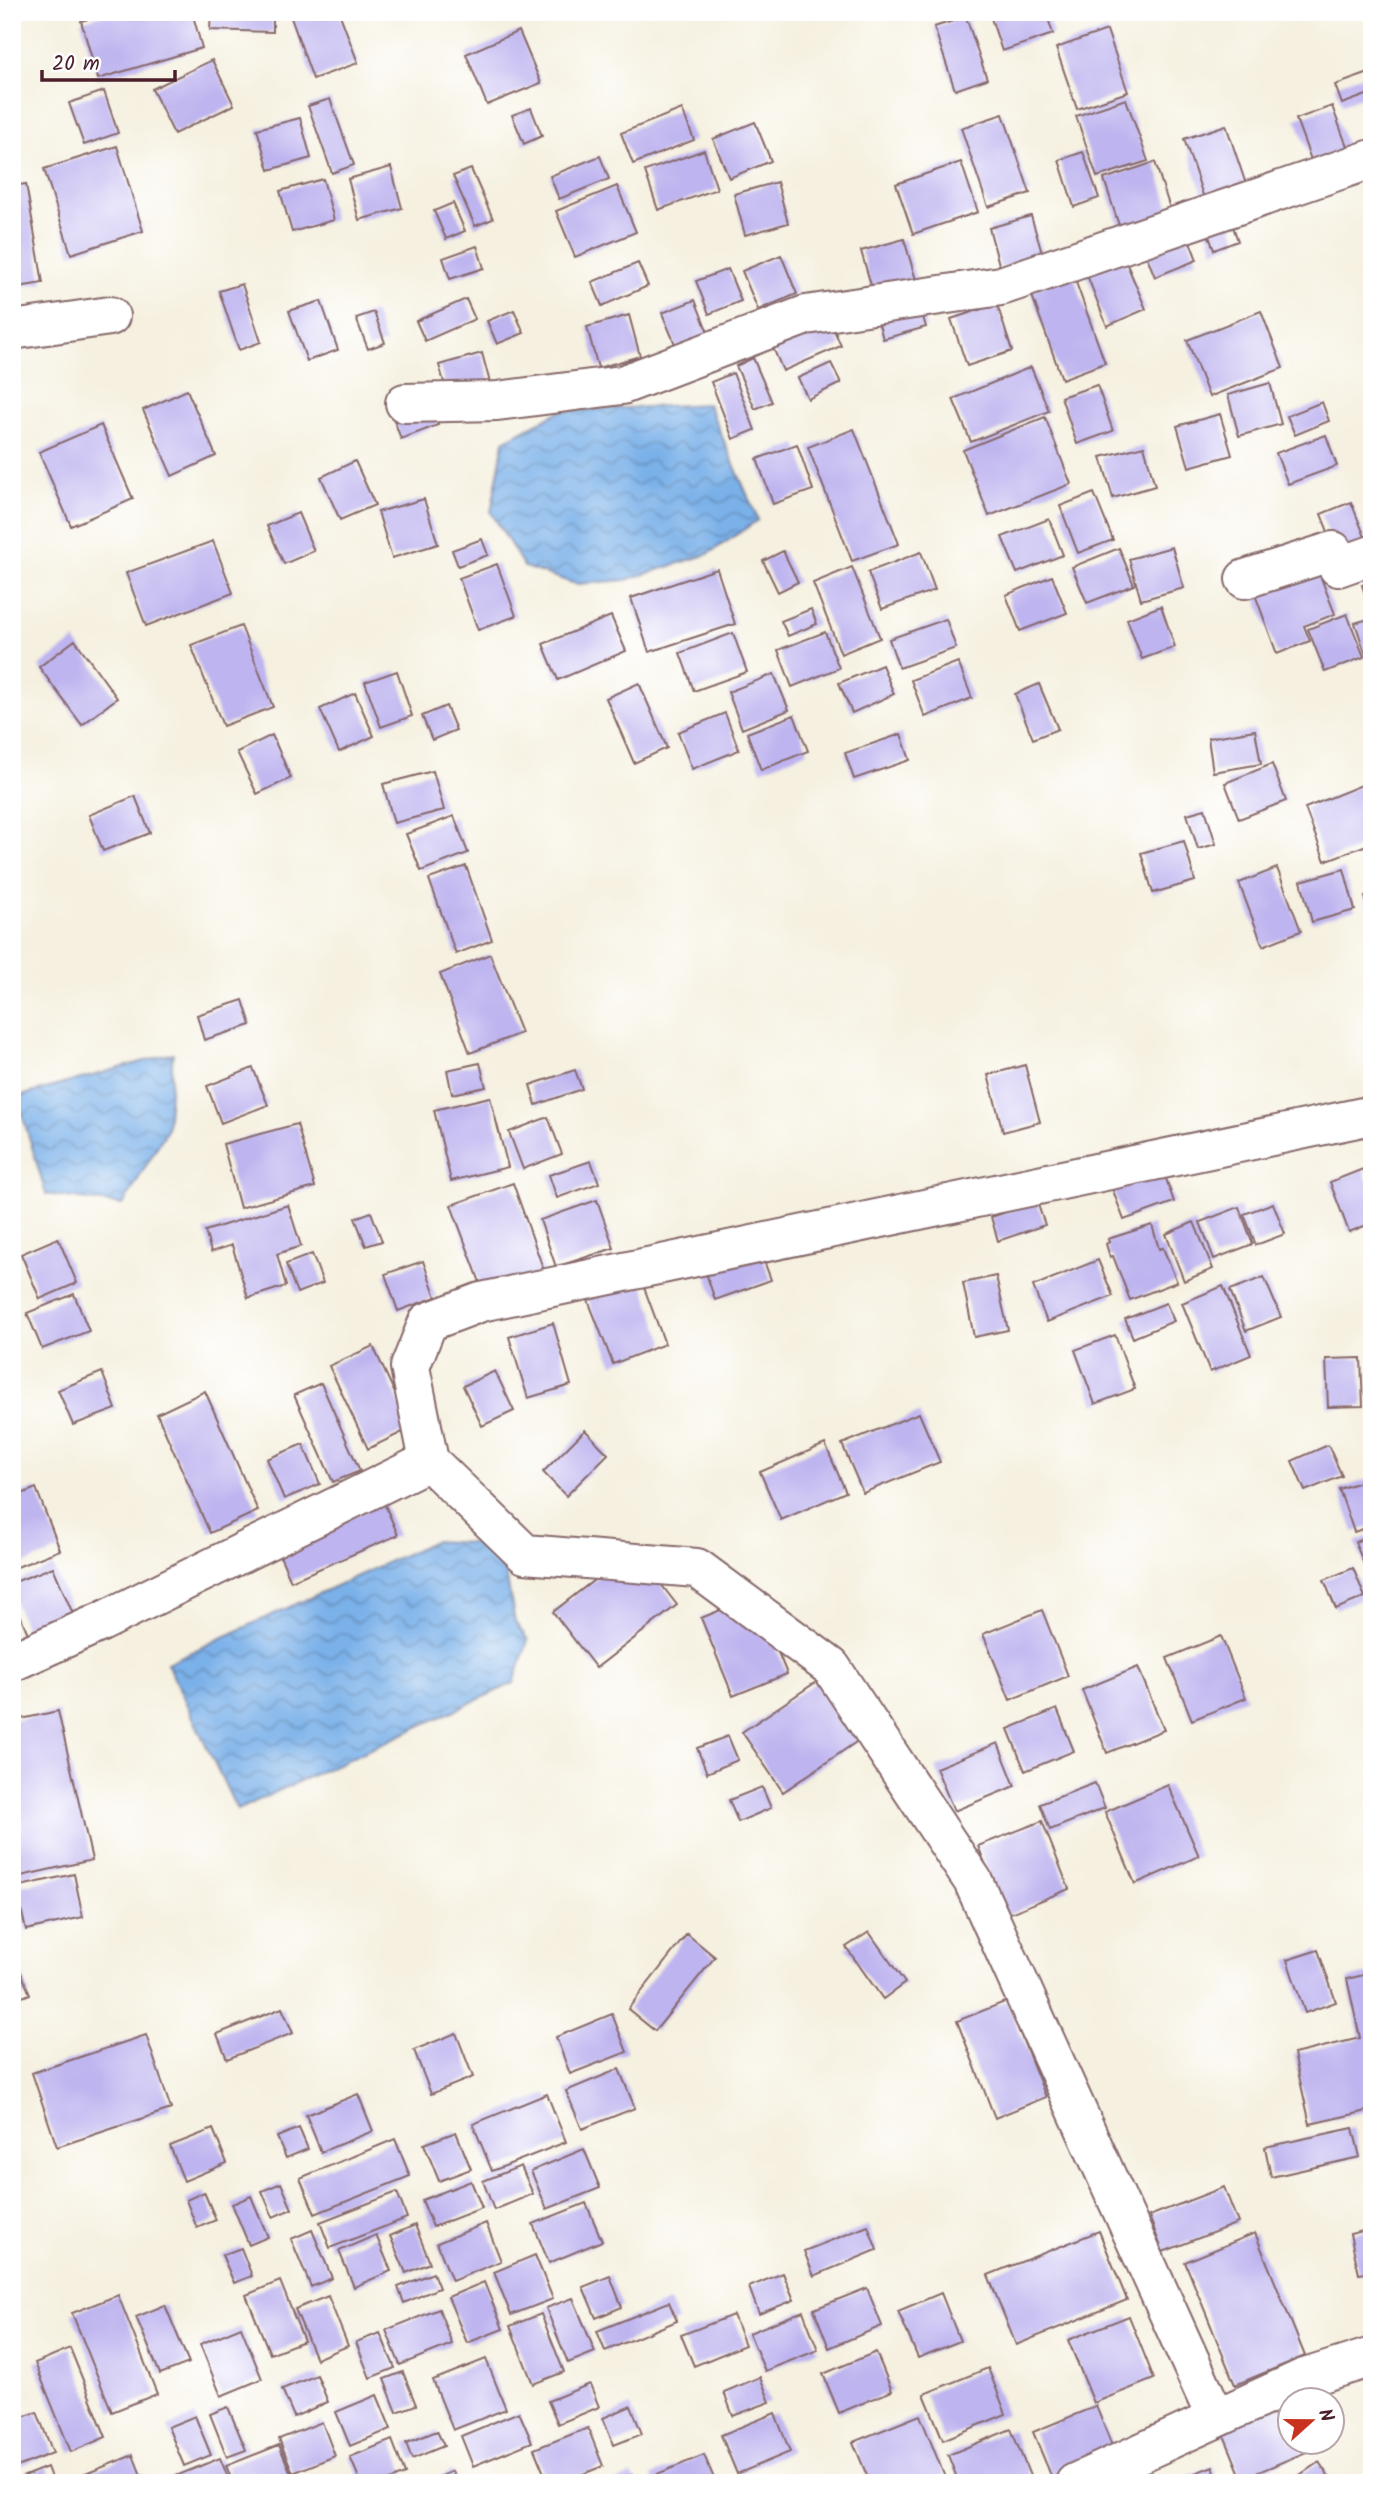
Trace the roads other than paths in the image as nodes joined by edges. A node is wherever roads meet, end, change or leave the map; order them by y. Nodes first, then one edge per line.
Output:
1 (1372, 159) edge
2 (110, 316) dead end
3 (12, 330) edge
4 (405, 403) dead end
5 (1372, 555) edge
6 (1245, 579) dead end
7 (1372, 1115) edge
8 (429, 1461) junction
9 (12, 1662) edge
10 (1372, 2357) edge
11 (1216, 2418) junction
12 (1075, 2483) edge

1 - 4 street
2 - 3 street
5 - 6 street
7 - 8 street
8 - 9 street
8 - 11 street
10 - 11 street
11 - 12 street

